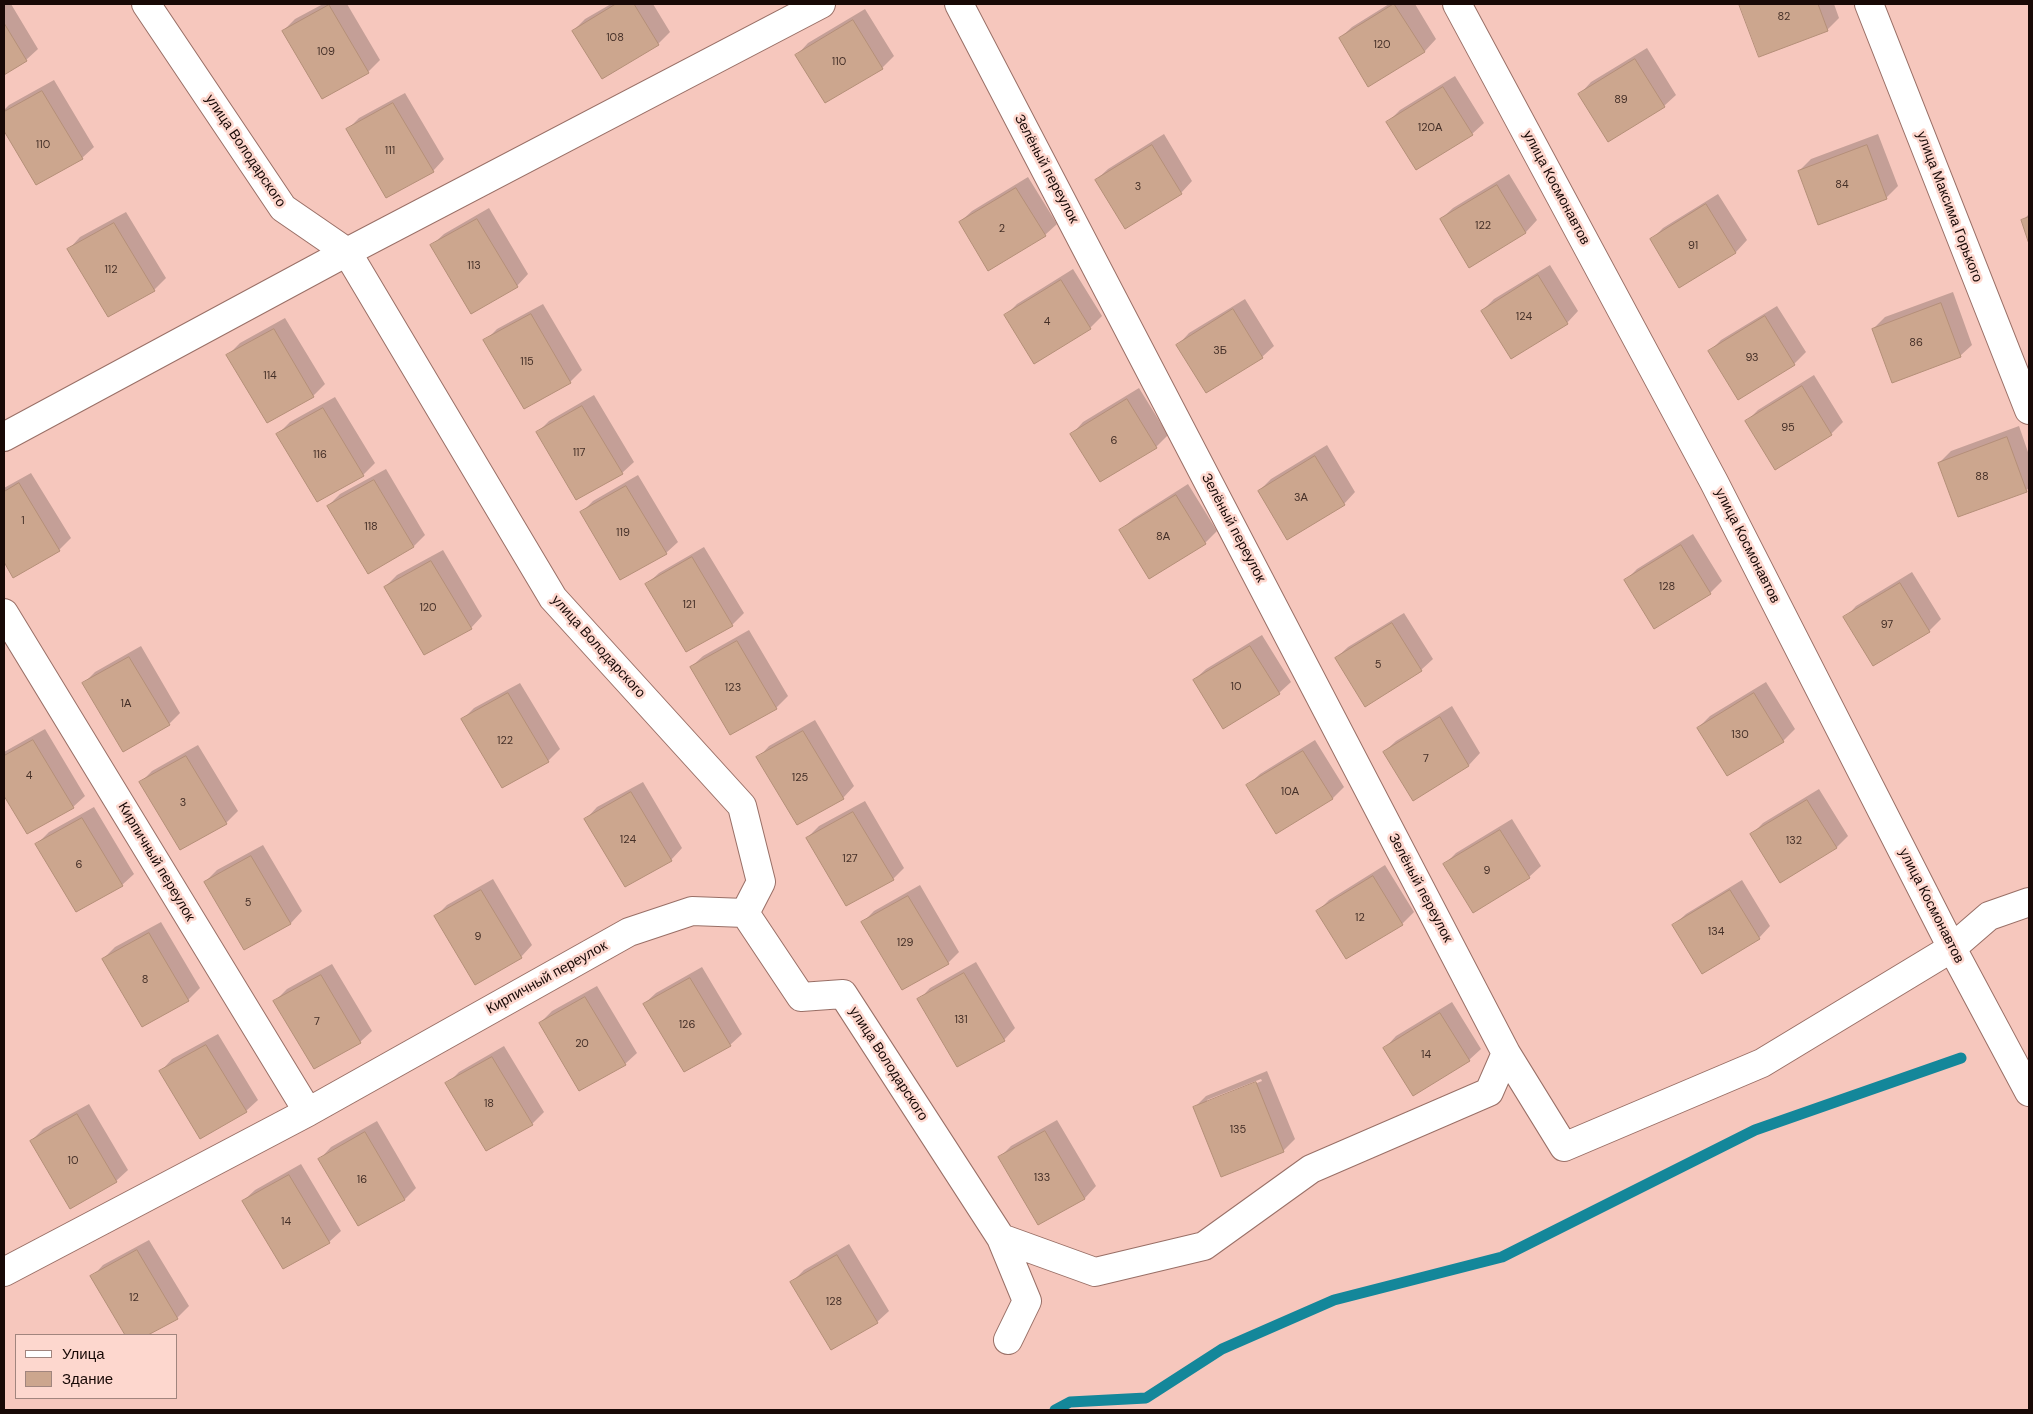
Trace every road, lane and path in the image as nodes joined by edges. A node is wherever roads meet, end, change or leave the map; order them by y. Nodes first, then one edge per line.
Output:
1 (146, 4) edge
2 (821, 4) edge
3 (959, 4) edge
4 (1456, 4) edge
5 (1869, 4) edge
6 (347, 252) junction
7 (2029, 410) edge
8 (4, 437) edge
9 (4, 612) edge
10 (2029, 902) edge
11 (745, 913) junction
12 (1952, 948) junction
13 (1506, 1053) junction
14 (2029, 1092) edge
15 (308, 1112) junction
16 (1001, 1238) junction
17 (4, 1272) edge
18 (1008, 1340) dead end

1 - 6 street, улица Володарского
2 - 6 street
3 - 13 street, Зелёный переулок
4 - 12 street, улица Космонавтов
5 - 7 street, улица Максима Горького
6 - 8 street
6 - 11 street, улица Володарского
9 - 15 street, Кирпичный переулок
10 - 12 street
11 - 15 street, Кирпичный переулок
11 - 16 street, улица Володарского
12 - 13 street, Зелёный переулок
12 - 14 street, улица Космонавтов
13 - 16 street
15 - 17 street, Кирпичный переулок
16 - 18 street

